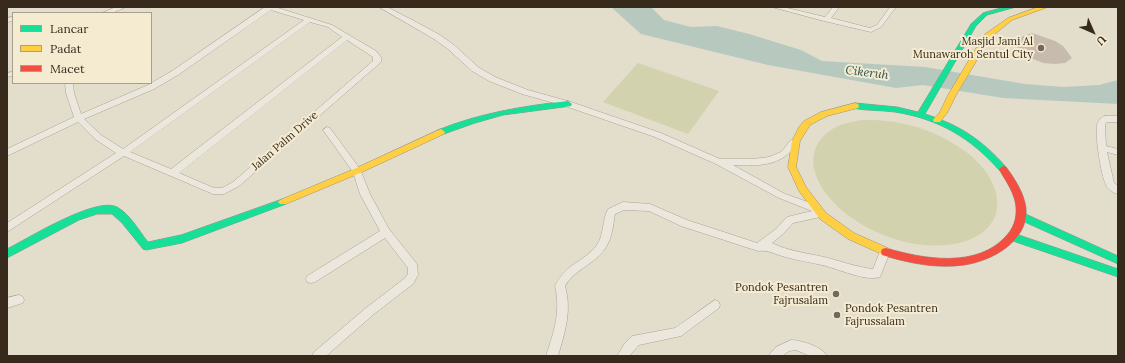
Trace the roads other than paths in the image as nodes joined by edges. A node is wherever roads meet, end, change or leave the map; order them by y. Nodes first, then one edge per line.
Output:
1 (123, 7) edge
2 (270, 7) edge
3 (382, 7) edge
4 (836, 7) edge
5 (893, 7) edge
6 (1012, 7) edge
7 (1044, 7) edge
8 (779, 8) edge
9 (108, 12) edge
10 (310, 19) junction
11 (826, 20) junction
12 (347, 36) junction
13 (69, 84) edge
14 (568, 104) junction
15 (920, 114) junction
16 (79, 119) junction
17 (1118, 119) edge
18 (937, 120) junction
19 (327, 130) dead end
20 (794, 142) junction
21 (7, 144) edge
22 (16, 148) junction
23 (1102, 148) junction
24 (1118, 152) edge
25 (7, 153) edge
26 (123, 153) junction
27 (719, 162) junction
28 (357, 171) junction
29 (171, 174) junction
30 (1118, 191) edge
31 (819, 211) junction
32 (1021, 216) junction
33 (7, 228) edge
34 (386, 232) junction
35 (1013, 237) junction
36 (758, 247) junction
37 (885, 252) junction
38 (7, 254) edge
39 (1118, 260) edge
40 (1118, 273) edge
41 (312, 279) dead end
42 (19, 300) dead end
43 (7, 303) edge
44 (715, 305) dead end
45 (318, 356) edge
46 (552, 356) edge
47 (623, 356) edge
48 (774, 356) edge
49 (821, 356) edge

1 - 9 street
2 - 10 street, Jalan Palm Drive
2 - 16 street
3 - 14 street
4 - 11 street
5 - 11 street
6 - 15 main road
7 - 18 main road
8 - 11 street
10 - 12 street, Jalan Palm Drive
10 - 26 street
12 - 29 street
12 - 29 street, Jalan Palm Drive
13 - 16 street
14 - 27 street
14 - 28 main road
15 - 18 main road
15 - 20 main road
16 - 22 street
16 - 26 street, Jalan Palm Drive
17 - 23 street
18 - 32 main road
19 - 28 street
20 - 27 street
20 - 31 main road
21 - 22 street
22 - 25 street
23 - 24 street
23 - 30 street
26 - 29 street, Jalan Palm Drive
26 - 33 street
27 - 31 street
28 - 34 street
28 - 38 main road
31 - 36 street
31 - 37 main road
32 - 35 main road
32 - 39 main road
34 - 41 street
34 - 45 street
35 - 37 main road
35 - 40 main road
36 - 37 street
36 - 46 street
42 - 43 street
44 - 47 street
48 - 49 street

